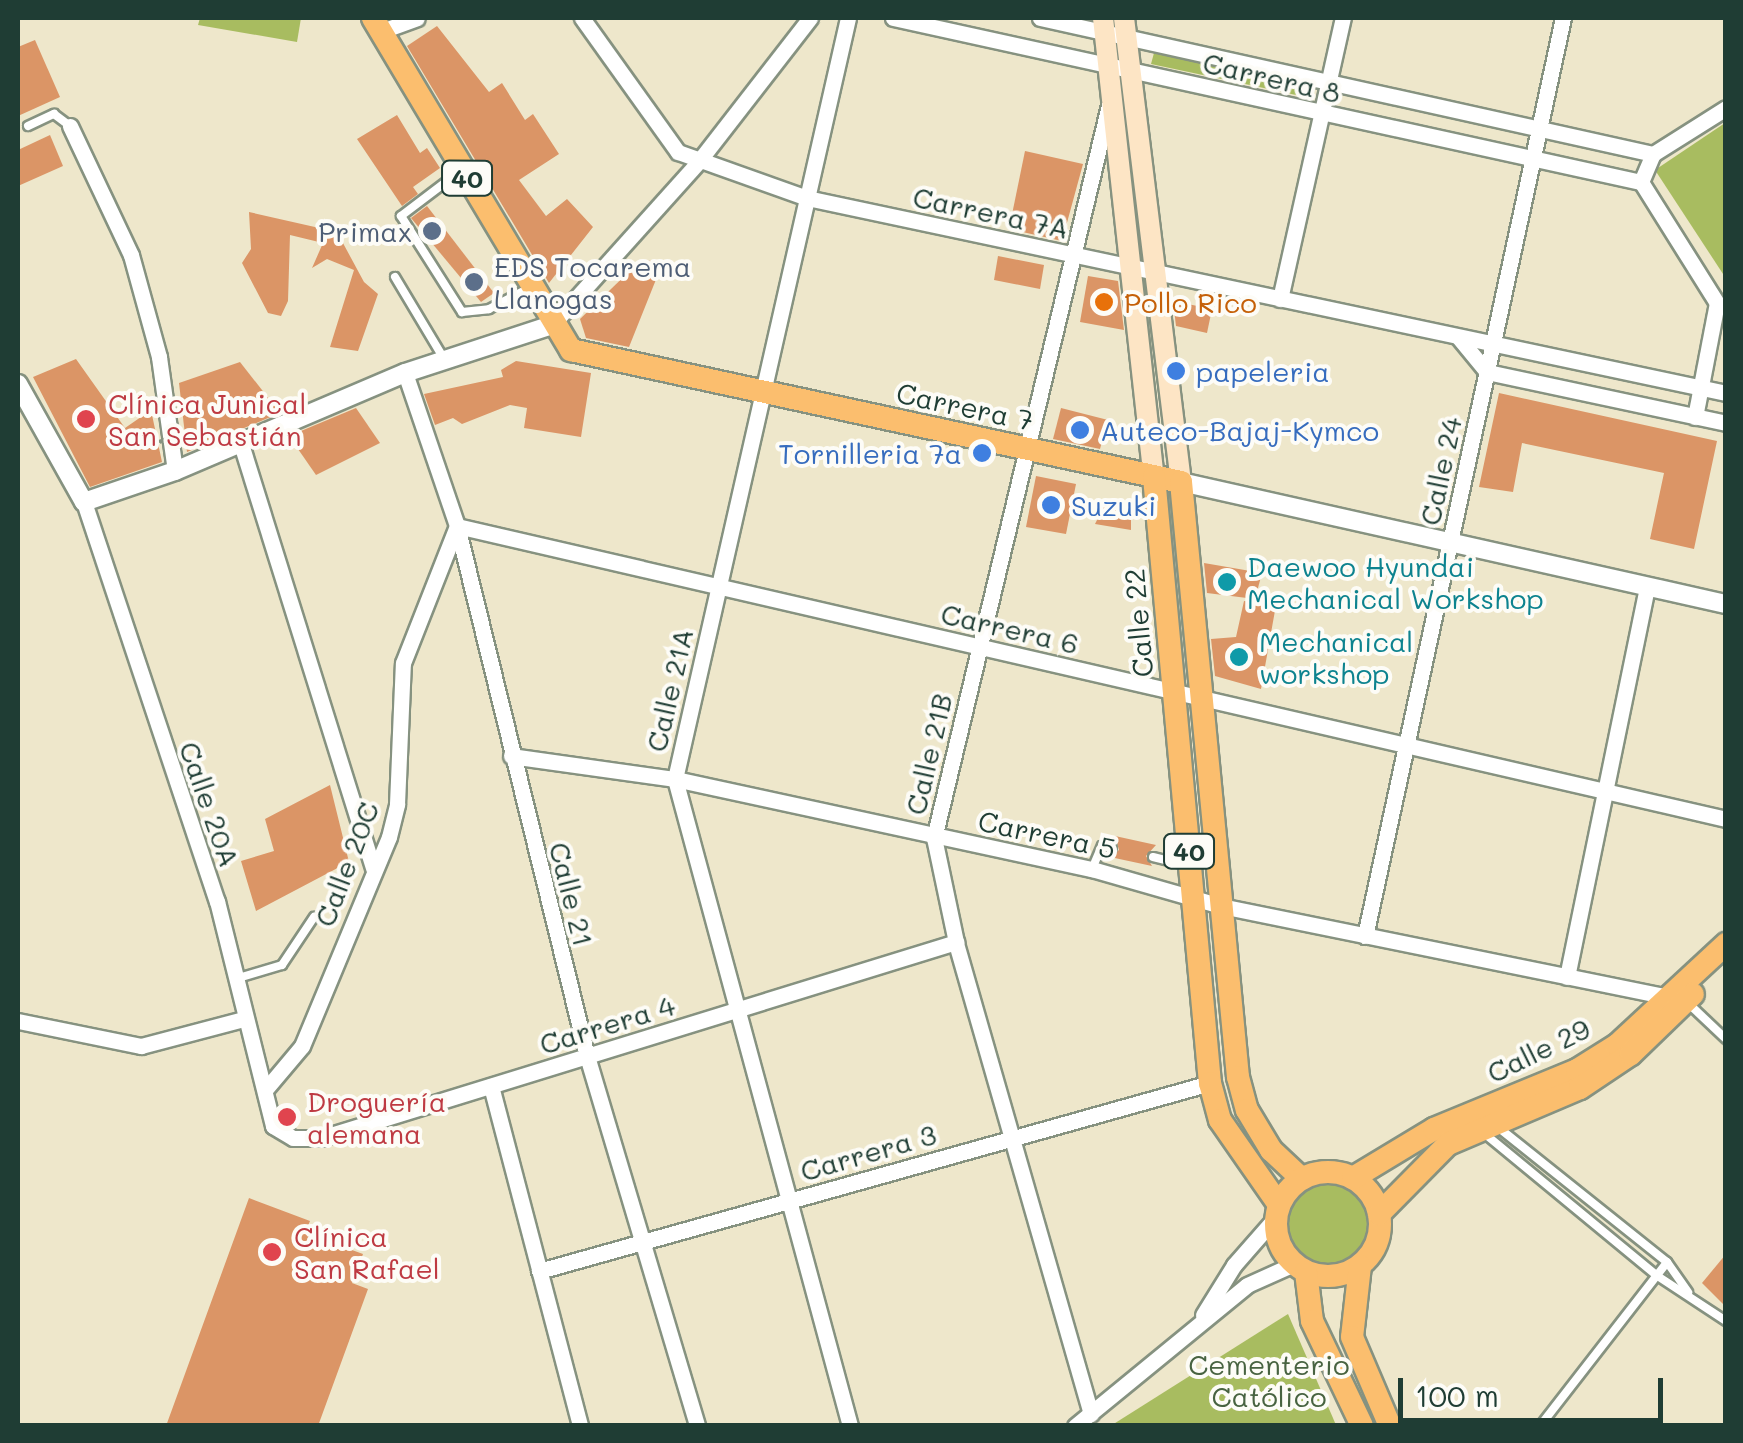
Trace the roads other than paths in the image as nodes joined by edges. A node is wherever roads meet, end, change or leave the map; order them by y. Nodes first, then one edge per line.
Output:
1 (417, 18) edge
2 (582, 18) edge
3 (810, 18) edge
4 (848, 18) edge
5 (893, 18) edge
6 (1040, 18) edge
7 (1343, 18) edge
8 (1563, 18) edge
9 (378, 24) edge
10 (1114, 26) edge
11 (1117, 68) junction
12 (1329, 80) junction
13 (1110, 102) junction
14 (1726, 108) edge
15 (1322, 113) junction
16 (28, 126) dead end
17 (70, 126) joint
18 (1540, 126) junction
19 (1653, 154) junction
20 (699, 161) junction
21 (1532, 161) junction
22 (462, 169) junction
23 (1641, 182) junction
24 (807, 198) junction
25 (1070, 254) junction
26 (1128, 268) junction
27 (1152, 272) junction
28 (395, 277) dead end
29 (531, 287) junction
30 (1280, 300) junction
31 (1721, 300) edge
32 (552, 325) junction
33 (1459, 338) junction
34 (1493, 343) junction
35 (445, 360) junction
36 (1486, 372) junction
37 (404, 373) junction
38 (18, 384) edge
39 (1699, 388) junction
40 (762, 394) junction
41 (1726, 394) edge
42 (1695, 417) junction
43 (1726, 423) edge
44 (241, 444) junction
45 (1024, 450) junction
46 (175, 471) junction
47 (1154, 477) junction
48 (1181, 482) junction
49 (84, 502) junction
50 (458, 526) junction
51 (1450, 543) junction
52 (718, 587) junction
53 (1647, 587) junction
54 (1726, 604) edge
55 (979, 646) junction
56 (1174, 692) junction
57 (1202, 698) junction
58 (1406, 746) junction
59 (512, 756) junction
60 (675, 779) junction
61 (1604, 791) junction
62 (1726, 820) edge
63 (934, 838) junction
64 (1112, 848) dead end
65 (1153, 858) dead end
66 (1190, 866) junction
67 (374, 868) junction
68 (1092, 869) junction
69 (1193, 899) junction
70 (1221, 906) junction
71 (314, 917) dead end
72 (1365, 936) junction
73 (956, 942) junction
74 (1726, 944) edge
75 (1726, 965) edge
76 (1567, 977) junction
77 (235, 979) junction
78 (1677, 999) junction
79 (737, 1010) junction
80 (244, 1019) junction
81 (18, 1020) edge
82 (1726, 1040) edge
83 (587, 1056) junction
84 (1210, 1083) junction
85 (491, 1086) junction
86 (265, 1090) junction
87 (1483, 1119) junction
88 (274, 1126) joint
89 (1012, 1138) junction
90 (1353, 1178) junction
91 (1302, 1179) junction
92 (789, 1200) junction
93 (1278, 1211) junction
94 (1379, 1214) junction
95 (646, 1241) junction
96 (1666, 1262) junction
97 (1360, 1266) junction
98 (1300, 1268) junction
99 (540, 1270) junction
100 (1656, 1276) junction
101 (1691, 1296) junction
102 (1726, 1322) edge
103 (1198, 1323) junction
104 (1092, 1414) junction
105 (580, 1426) edge
106 (698, 1426) edge
107 (850, 1426) edge
108 (1075, 1426) edge
109 (1362, 1426) edge
110 (1390, 1426) edge
111 (1540, 1426) edge

1 - 9 street
2 - 20 street, Carrera 7A
3 - 20 street
4 - 24 street, Calle 21A
5 - 11 street, Carrera 8
6 - 10 street, Carrera 8
7 - 12 street
8 - 18 street, Calle 24
9 - 22 main road, Carrera 7 / 40
10 - 11 main road, Calle 22
10 - 12 street, Carrera 8
11 - 13 main road, Calle 22
11 - 15 street, Carrera 8
11 - 27 main road, Calle 22
12 - 15 street
12 - 18 street, Carrera 8
13 - 25 street, Calle 21B
13 - 26 main road, Calle 22
14 - 19 street
15 - 21 street, Carrera 8
15 - 30 street
16 - 17 lane
17 - 46 street
18 - 19 street, Carrera 8
18 - 21 street, Calle 24
19 - 23 street
20 - 24 street, Carrera 7A
20 - 32 street
21 - 23 street, Carrera 8
21 - 34 street, Calle 24
22 - 29 main road, Carrera 7 / 40
22 - 29 lane
23 - 31 street
24 - 25 street, Carrera 7A
24 - 40 street, Calle 21A
25 - 26 street, Carrera 7A
25 - 45 street, Calle 21B
26 - 27 street, Carrera 7A
26 - 47 main road, Calle 22
27 - 30 street, Carrera 7A
27 - 48 main road, Calle 22
28 - 35 lane
29 - 32 main road, Carrera 7 / 40
30 - 33 street, Carrera 7A
31 - 39 street
32 - 35 street
32 - 40 main road, Carrera 7 / 40
33 - 34 street, Carrera 7A
33 - 36 street
34 - 36 street, Calle 24
34 - 39 street, Carrera 7A
35 - 37 street
36 - 42 street
36 - 51 street, Calle 24
37 - 44 street
37 - 50 street, Calle 21
38 - 49 street
39 - 41 street, Carrera 7A
39 - 42 street
40 - 45 main road, Carrera 7 / 40
40 - 52 street, Calle 21A
42 - 43 street
44 - 46 street
44 - 67 street
45 - 47 main road, Carrera 7 / 40
45 - 55 street, Calle 21B
46 - 49 street
47 - 48 main road, Carrera 7 / 40
47 - 56 main road, Calle 22 / 40
48 - 51 street, Carrera 7
48 - 57 main road, Calle 22 / 40
49 - 77 street, Calle 20A
50 - 52 street, Carrera 6
50 - 59 street, Calle 21
50 - 67 street, Calle 20C
51 - 53 street, Carrera 7
51 - 58 street, Calle 24
52 - 55 street, Carrera 6
52 - 60 street, Calle 21A
53 - 54 street, Carrera 7
53 - 61 street
55 - 56 street, Carrera 6
55 - 63 street, Calle 21B
56 - 57 street, Carrera 6
56 - 66 main road, Calle 22 / 40
57 - 58 street, Carrera 6
57 - 70 main road, Calle 22 / 40
58 - 61 street, Carrera 6
58 - 72 street, Calle 24
59 - 60 street, Carrera 5
59 - 83 street, Calle 21
60 - 63 street, Carrera 5
60 - 79 street, Calle 21A
61 - 62 street, Carrera 6
61 - 76 street
63 - 68 street, Carrera 5
63 - 73 street, Calle 21B
64 - 68 lane
65 - 66 lane
66 - 69 main road, Calle 22 / 40
67 - 86 street, Calle 20C
68 - 69 street, Carrera 5
69 - 70 street, Carrera 5
69 - 84 main road, Calle 22 / 40
70 - 72 street, Carrera 5
70 - 91 main road, Calle 22 / 40
71 - 77 lane
72 - 76 street, Carrera 5
73 - 79 street, Carrera 4
73 - 89 street, Calle 21B
74 - 78 main road, Calle 29
75 - 78 main road, Calle 29
76 - 78 street, Carrera 5
77 - 80 street, Calle 20A
78 - 82 lane
78 - 87 main road, Calle 29
79 - 83 street, Carrera 4
79 - 92 street, Calle 21A
80 - 81 street
80 - 86 street, Calle 20A
83 - 85 street, Carrera 4
83 - 95 street, Calle 21
84 - 89 street, Carrera 3
84 - 93 main road, Calle 22 / 40
85 - 88 street, Carrera 4
85 - 99 street
86 - 88 street, Calle 20A
87 - 90 main road, Calle 29
87 - 94 main road, Calle 29
87 - 96 lane
87 - 100 lane
89 - 92 street, Carrera 3
89 - 104 street, Calle 21B
90 - 91 main road
90 - 94 main road
91 - 93 main road
92 - 95 street, Carrera 3
92 - 107 street, Calle 21A
93 - 98 main road, 40
93 - 103 street
94 - 97 main road
95 - 99 street, Carrera 3
95 - 106 street, Calle 21
96 - 100 lane
96 - 101 lane
97 - 98 main road
97 - 110 main road
98 - 103 street
98 - 109 main road, 40
99 - 105 street
100 - 101 lane
100 - 111 lane
101 - 102 lane
103 - 104 street
104 - 108 street

